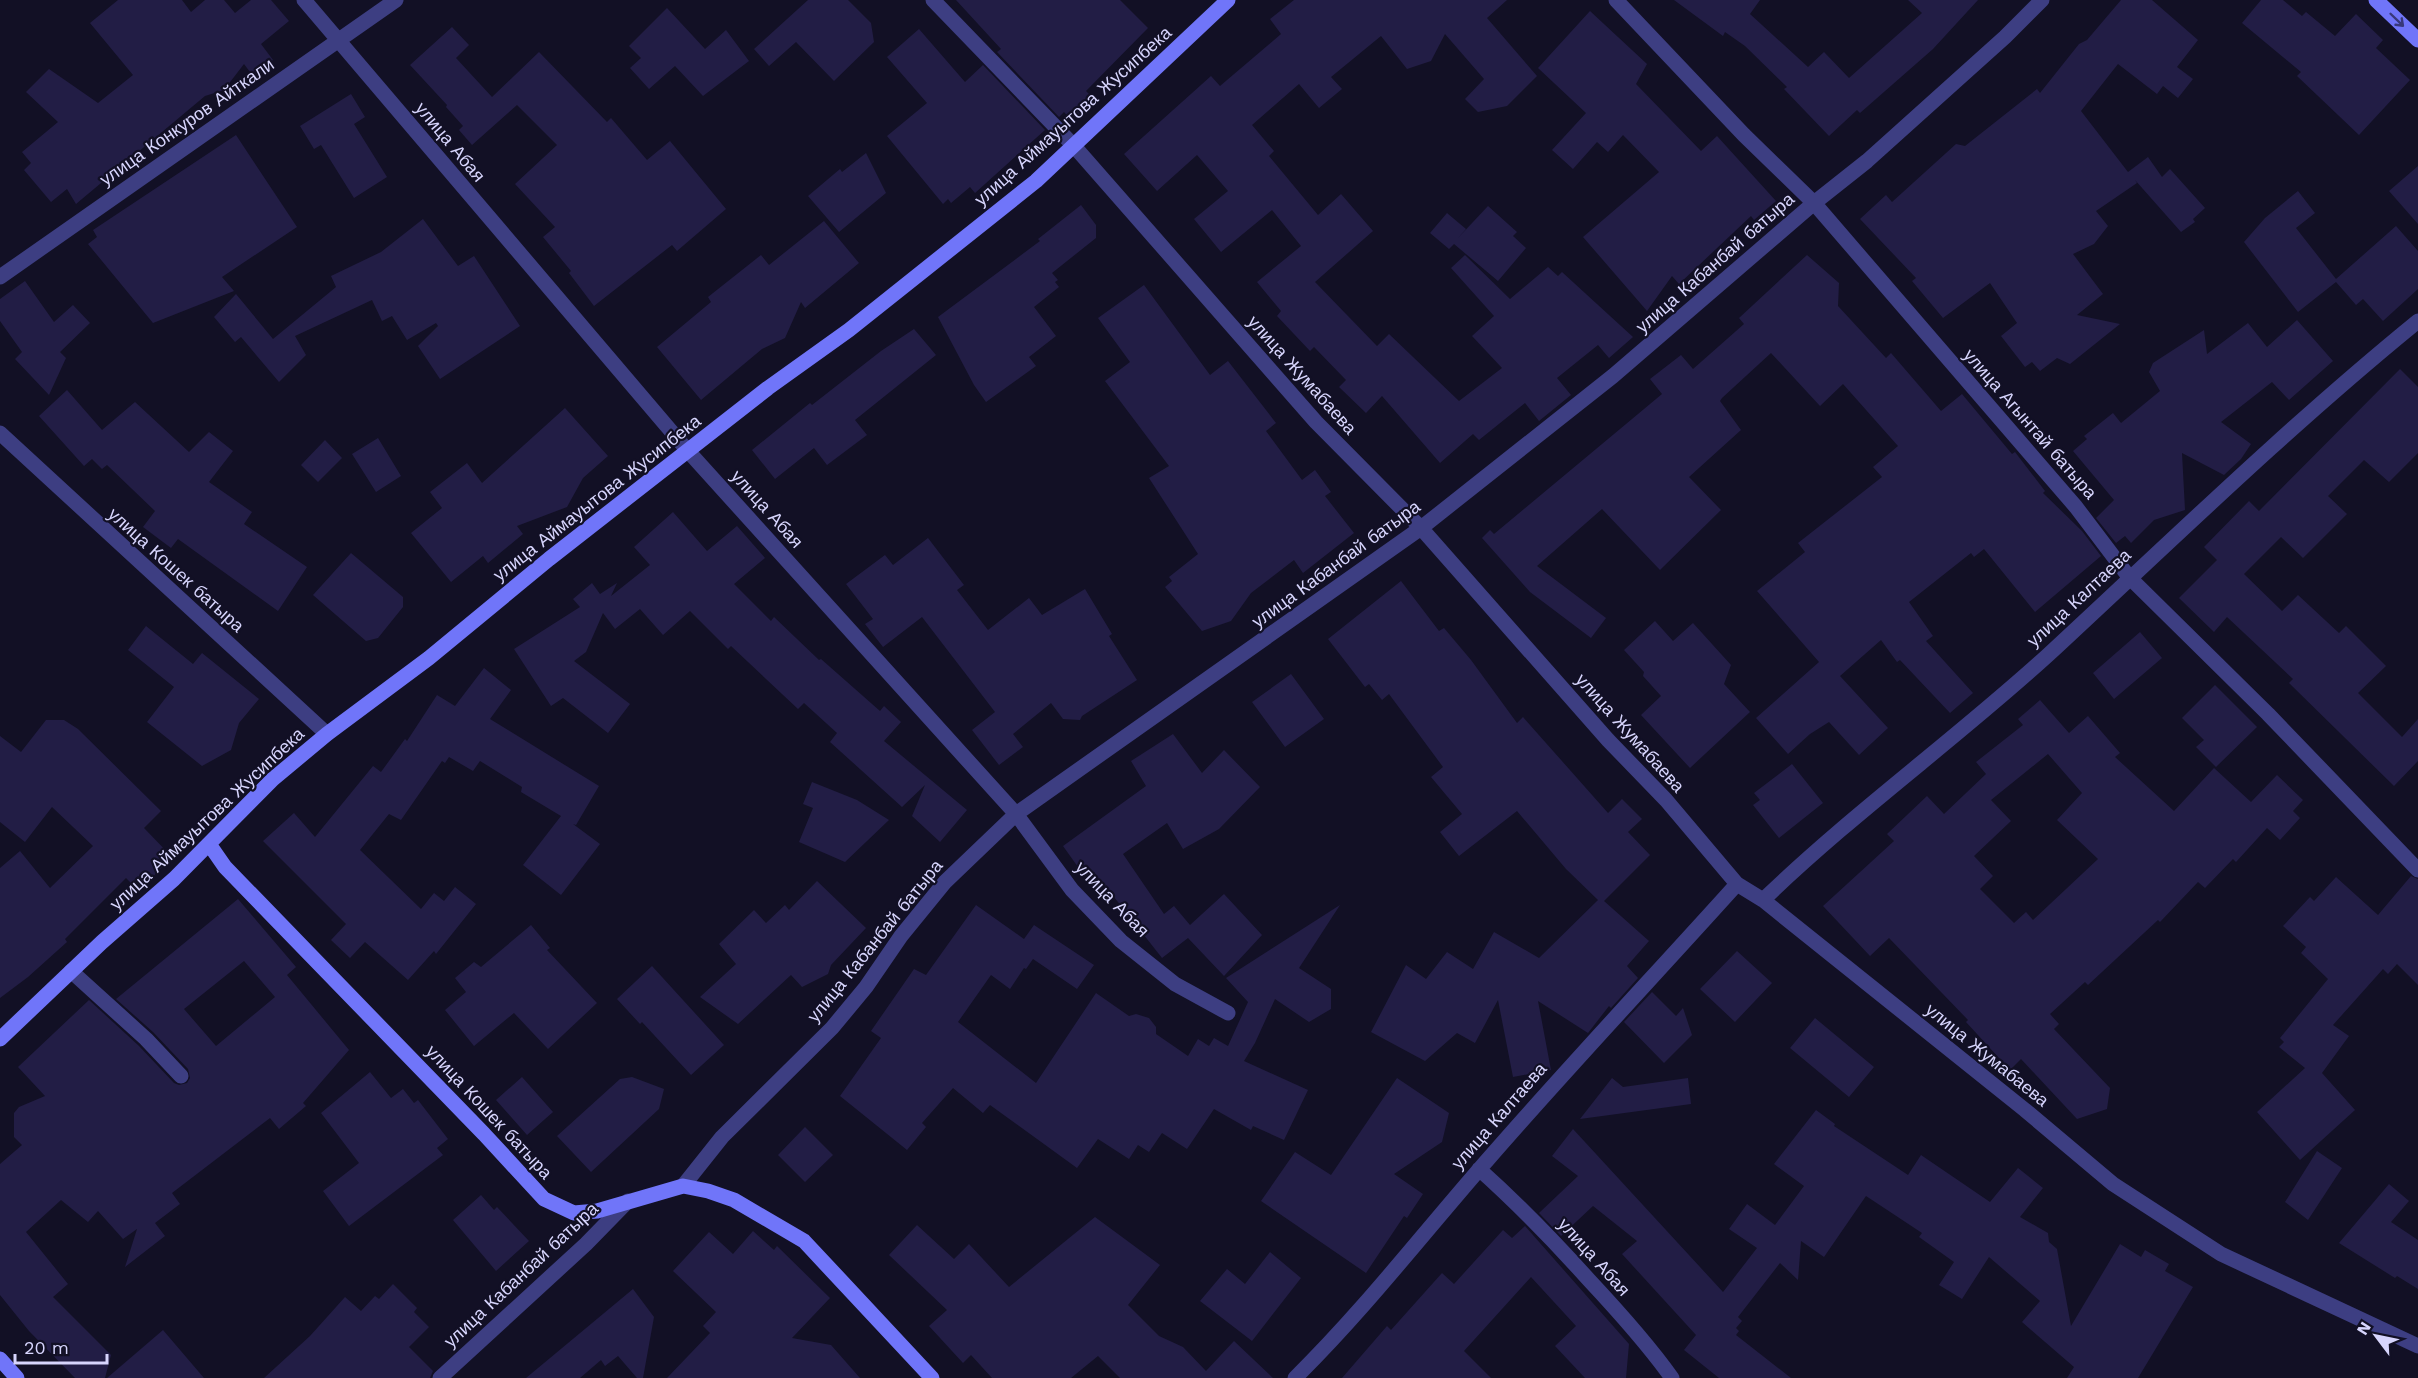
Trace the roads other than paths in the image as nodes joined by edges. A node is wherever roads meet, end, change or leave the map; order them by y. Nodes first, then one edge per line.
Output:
1 (304, 0) edge
2 (396, 0) edge
3 (933, 0) edge
4 (1228, 0) edge
5 (1616, 0) edge
6 (2042, 0) edge
7 (2376, 0) edge
8 (339, 40) junction
9 (2418, 40) edge
10 (1074, 146) junction
11 (1814, 203) junction
12 (0, 277) edge
13 (2418, 321) edge
14 (0, 433) edge
15 (688, 451) junction
16 (1421, 528) junction
17 (2129, 577) junction
18 (327, 734) junction
19 (1016, 814) junction
20 (209, 844) junction
21 (2418, 870) edge
22 (1737, 884) junction
23 (1763, 900) junction
24 (71, 971) junction
25 (1228, 1013) dead end
26 (0, 1039) edge
27 (181, 1076) dead end
28 (1479, 1168) junction
29 (683, 1186) junction
30 (628, 1201) junction
31 (2418, 1346) edge
32 (0, 1359) edge
33 (17, 1378) edge
34 (440, 1378) edge
35 (932, 1378) edge
36 (1295, 1378) edge
37 (1672, 1378) edge

1 - 8 street, улица Абая
2 - 8 street, улица Конкуров Айткали
3 - 10 street, улица Жумабаева
4 - 10 street, улица Аймауытова Жусипбека
5 - 11 street, улица Агынтай батыра
6 - 11 street, улица Кабанбай батыра
7 -> 9 street
8 - 12 street, улица Конкуров Айткали
8 - 15 street, улица Абая
10 - 15 street, улица Аймауытова Жусипбека
10 - 16 street, улица Жумабаева
11 - 16 street, улица Кабанбай батыра
11 - 17 street, улица Агынтай батыра
13 - 17 street, улица Калтаева
14 - 18 street, улица Кошек батыра
15 - 18 street, улица Аймауытова Жусипбека
15 - 19 street, улица Абая
16 - 19 street, улица Кабанбай батыра
16 - 22 street, улица Жумабаева
17 - 21 street, улица Агынтай батыра
17 - 23 street, улица Калтаева
18 - 20 street, улица Аймауытова Жусипбека
19 - 25 street, улица Абая
19 - 29 street, улица Кабанбай батыра
20 - 24 street, улица Аймауытова Жусипбека
20 - 30 street, улица Кошек батыра
22 - 23 street, улица Жумабаева
22 - 28 street, улица Калтаева
23 - 31 street, улица Жумабаева
24 - 26 street, улица Аймауытова Жусипбека
24 - 27 street
28 - 36 street, улица Калтаева
28 - 37 street, улица Абая
29 - 30 street, улица Кошек батыра
29 - 35 street, улица Кошек батыра
30 - 34 street, улица Кабанбай батыра
32 - 33 street

